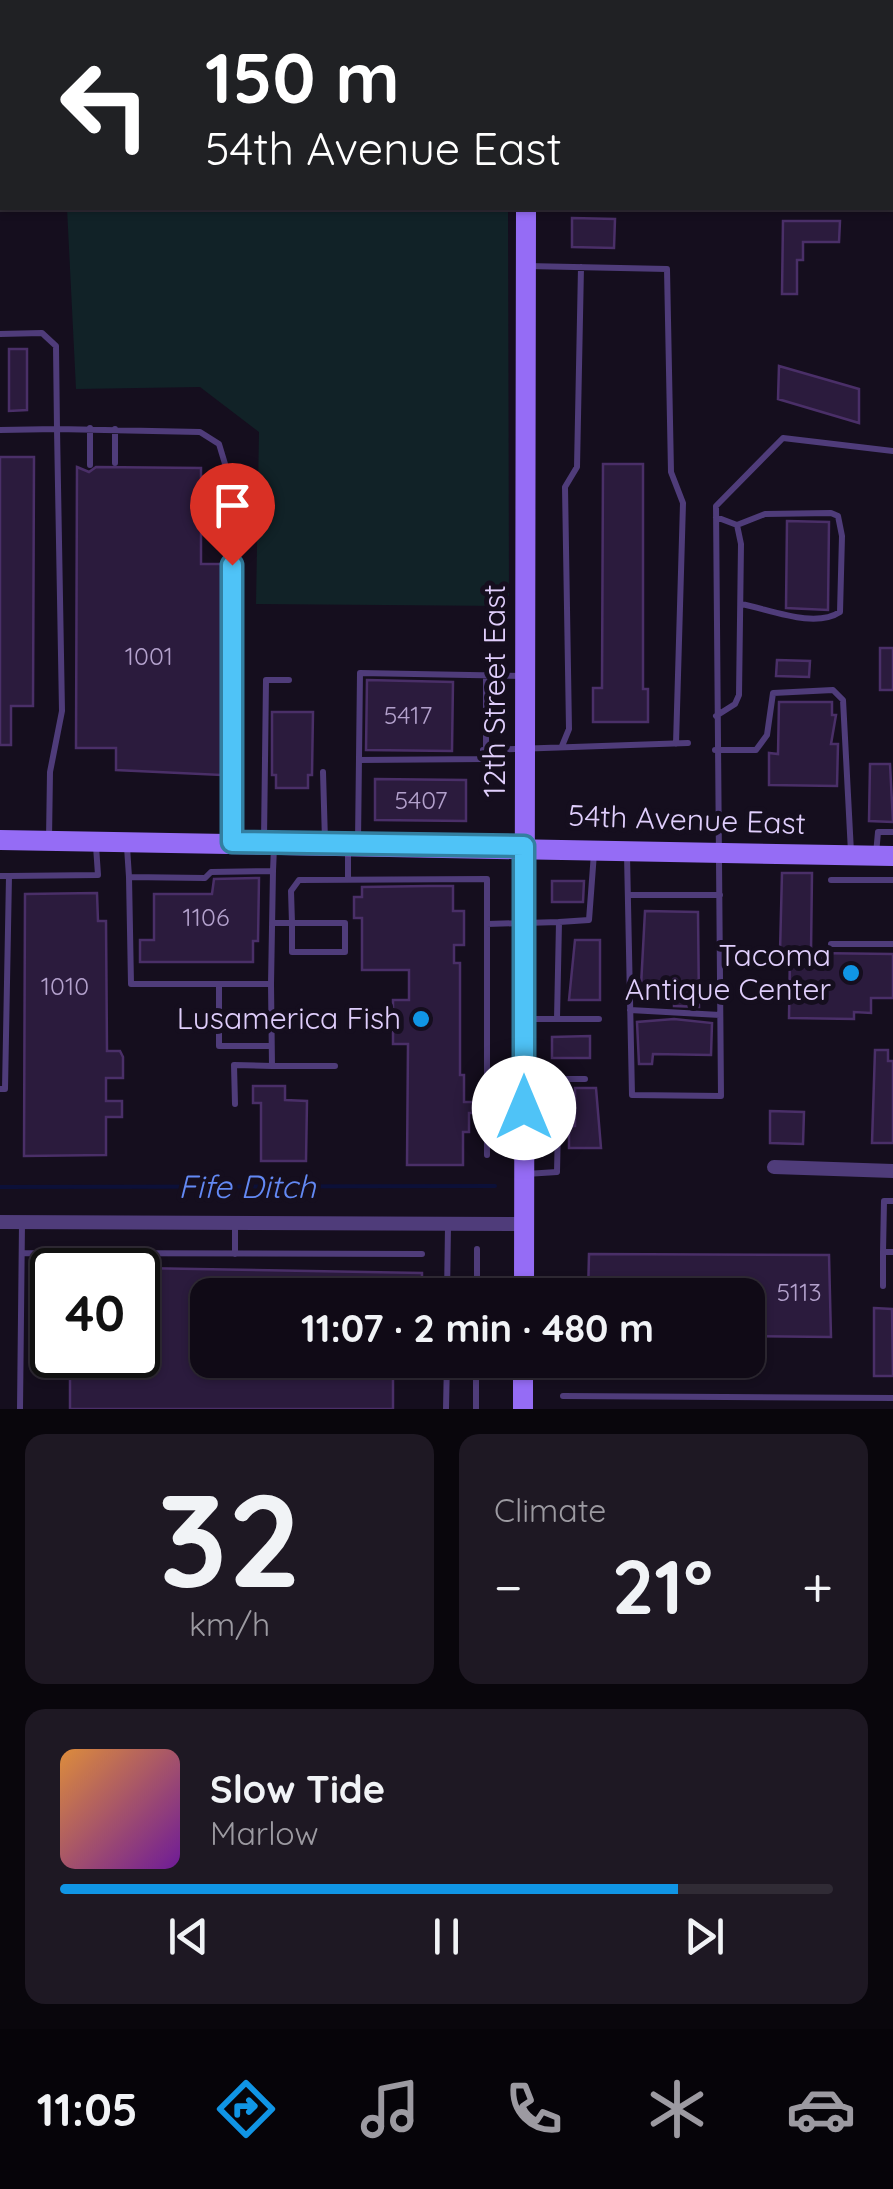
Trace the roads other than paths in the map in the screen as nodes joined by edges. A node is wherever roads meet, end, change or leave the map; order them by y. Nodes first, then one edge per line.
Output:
1 (526, 210) edge
2 (526, 266) junction
3 (581, 267) junction
4 (0, 334) edge
5 (90, 428) junction
6 (56, 429) junction
7 (115, 429) junction
8 (0, 430) edge
9 (893, 451) edge
10 (115, 463) dead end
11 (90, 464) dead end
12 (232, 487) joint
13 (716, 517) junction
14 (737, 525) junction
15 (741, 604) junction
16 (486, 675) junction
17 (525, 676) junction
18 (289, 680) dead end
19 (715, 716) junction
20 (688, 743) dead end
21 (676, 744) junction
22 (562, 746) junction
23 (483, 750) junction
24 (525, 750) junction
25 (715, 750) junction
26 (360, 760) junction
27 (323, 772) dead end
28 (893, 832) edge
29 (0, 840) edge
30 (49, 840) junction
31 (96, 840) junction
32 (126, 841) junction
33 (232, 842) junction
34 (269, 842) junction
35 (326, 843) junction
36 (353, 843) junction
37 (524, 846) junction
38 (594, 848) junction
39 (626, 848) junction
40 (720, 851) junction
41 (850, 854) junction
42 (884, 856) edge
43 (273, 871) junction
44 (4, 876) edge
45 (129, 877) junction
46 (348, 877) junction
47 (831, 880) dead end
48 (893, 880) edge
49 (628, 894) junction
50 (720, 895) junction
51 (524, 922) junction
52 (558, 922) junction
53 (272, 923) junction
54 (292, 923) junction
55 (487, 924) junction
56 (831, 944) dead end
57 (893, 944) edge
58 (220, 984) junction
59 (270, 984) junction
60 (630, 1010) junction
61 (720, 1015) junction
62 (524, 1019) junction
63 (557, 1019) junction
64 (599, 1019) dead end
65 (271, 1046) junction
66 (272, 1066) junction
67 (335, 1066) dead end
68 (524, 1075) junction
69 (558, 1078) junction
70 (585, 1079) dead end
71 (0, 1089) edge
72 (236, 1104) dead end
73 (487, 1141) junction
74 (524, 1141) junction
75 (487, 1156) dead end
76 (774, 1167) dead end
77 (893, 1171) edge
78 (524, 1174) junction
79 (893, 1201) edge
80 (235, 1220) junction
81 (0, 1222) edge
82 (22, 1222) junction
83 (448, 1224) junction
84 (525, 1224) junction
85 (883, 1224) junction
86 (893, 1224) edge
87 (477, 1249) dead end
88 (883, 1252) junction
89 (893, 1252) edge
90 (22, 1254) junction
91 (235, 1254) junction
92 (422, 1254) dead end
93 (447, 1278) edge
94 (476, 1278) edge
95 (524, 1278) edge
96 (883, 1286) dead end
97 (447, 1378) edge
98 (476, 1378) edge
99 (524, 1378) edge
100 (563, 1396) dead end
101 (893, 1398) edge
102 (20, 1409) edge
103 (446, 1409) edge
104 (476, 1409) edge
105 (523, 1409) edge

1 - 2 street, 12th Street East
2 - 3 lane
2 - 17 street, 12th Street East
3 - 21 lane
3 - 22 lane
4 - 6 lane
5 - 6 lane
5 - 7 lane
5 - 11 lane
6 - 8 lane
6 - 30 lane
7 - 10 lane
7 - 12 lane
9 - 13 lane
12 - 33 street
13 - 14 lane
13 - 19 lane
14 - 15 lane
14 - 15 lane
15 - 19 lane
16 - 17 lane
16 - 23 lane
16 - 26 lane
17 - 24 street, 12th Street East
18 - 34 lane
19 - 25 lane
20 - 21 lane
21 - 22 lane
22 - 24 lane
23 - 24 lane
23 - 26 lane
24 - 37 street, 12th Street East
25 - 40 lane
25 - 41 lane
26 - 36 lane
27 - 35 lane
28 - 42 lane
29 - 30 street, 54th Avenue East
30 - 31 street, 54th Avenue East
31 - 32 street, 54th Avenue East
31 - 44 lane
32 - 33 street, 54th Avenue East
32 - 45 lane
33 - 34 street, 54th Avenue East
34 - 35 street, 54th Avenue East
34 - 43 lane
35 - 36 street, 54th Avenue East
36 - 37 street, 54th Avenue East
36 - 46 lane
37 - 38 street, 54th Avenue East
37 - 51 street, 12th Street East
38 - 39 street, 54th Avenue East
38 - 52 lane
39 - 40 street, 54th Avenue East
39 - 49 lane
40 - 41 street, 54th Avenue East
40 - 50 lane
41 - 42 street, 54th Avenue East
43 - 45 lane
43 - 53 lane
44 - 71 lane
45 - 58 lane
46 - 54 lane
46 - 55 lane
47 - 48 lane
49 - 50 lane
49 - 60 lane
50 - 61 lane
51 - 52 lane
51 - 55 lane
51 - 62 street, 12th Street East
52 - 63 lane
53 - 54 lane
53 - 59 lane
54 - 54 lane
55 - 73 lane
56 - 57 lane
58 - 59 lane
58 - 65 lane
59 - 65 lane
60 - 61 lane
60 - 61 lane
62 - 63 lane
62 - 68 street, 12th Street East
63 - 64 lane
65 - 66 lane
66 - 67 lane
66 - 72 lane
68 - 69 lane
68 - 74 street, 12th Street East
69 - 70 lane
69 - 78 lane
73 - 74 lane
73 - 75 lane
74 - 78 street, 12th Street East
76 - 77 street
78 - 84 street, 12th Street East
79 - 85 lane
80 - 82 street
80 - 83 street
80 - 91 lane
81 - 82 street
82 - 90 lane
83 - 84 street
83 - 93 lane
84 - 95 street, 12th Street East
85 - 86 lane
85 - 88 lane
87 - 94 lane
88 - 89 lane
88 - 96 lane
90 - 91 lane
90 - 102 lane
91 - 92 lane
97 - 103 lane
98 - 104 lane
99 - 105 street
100 - 101 lane

